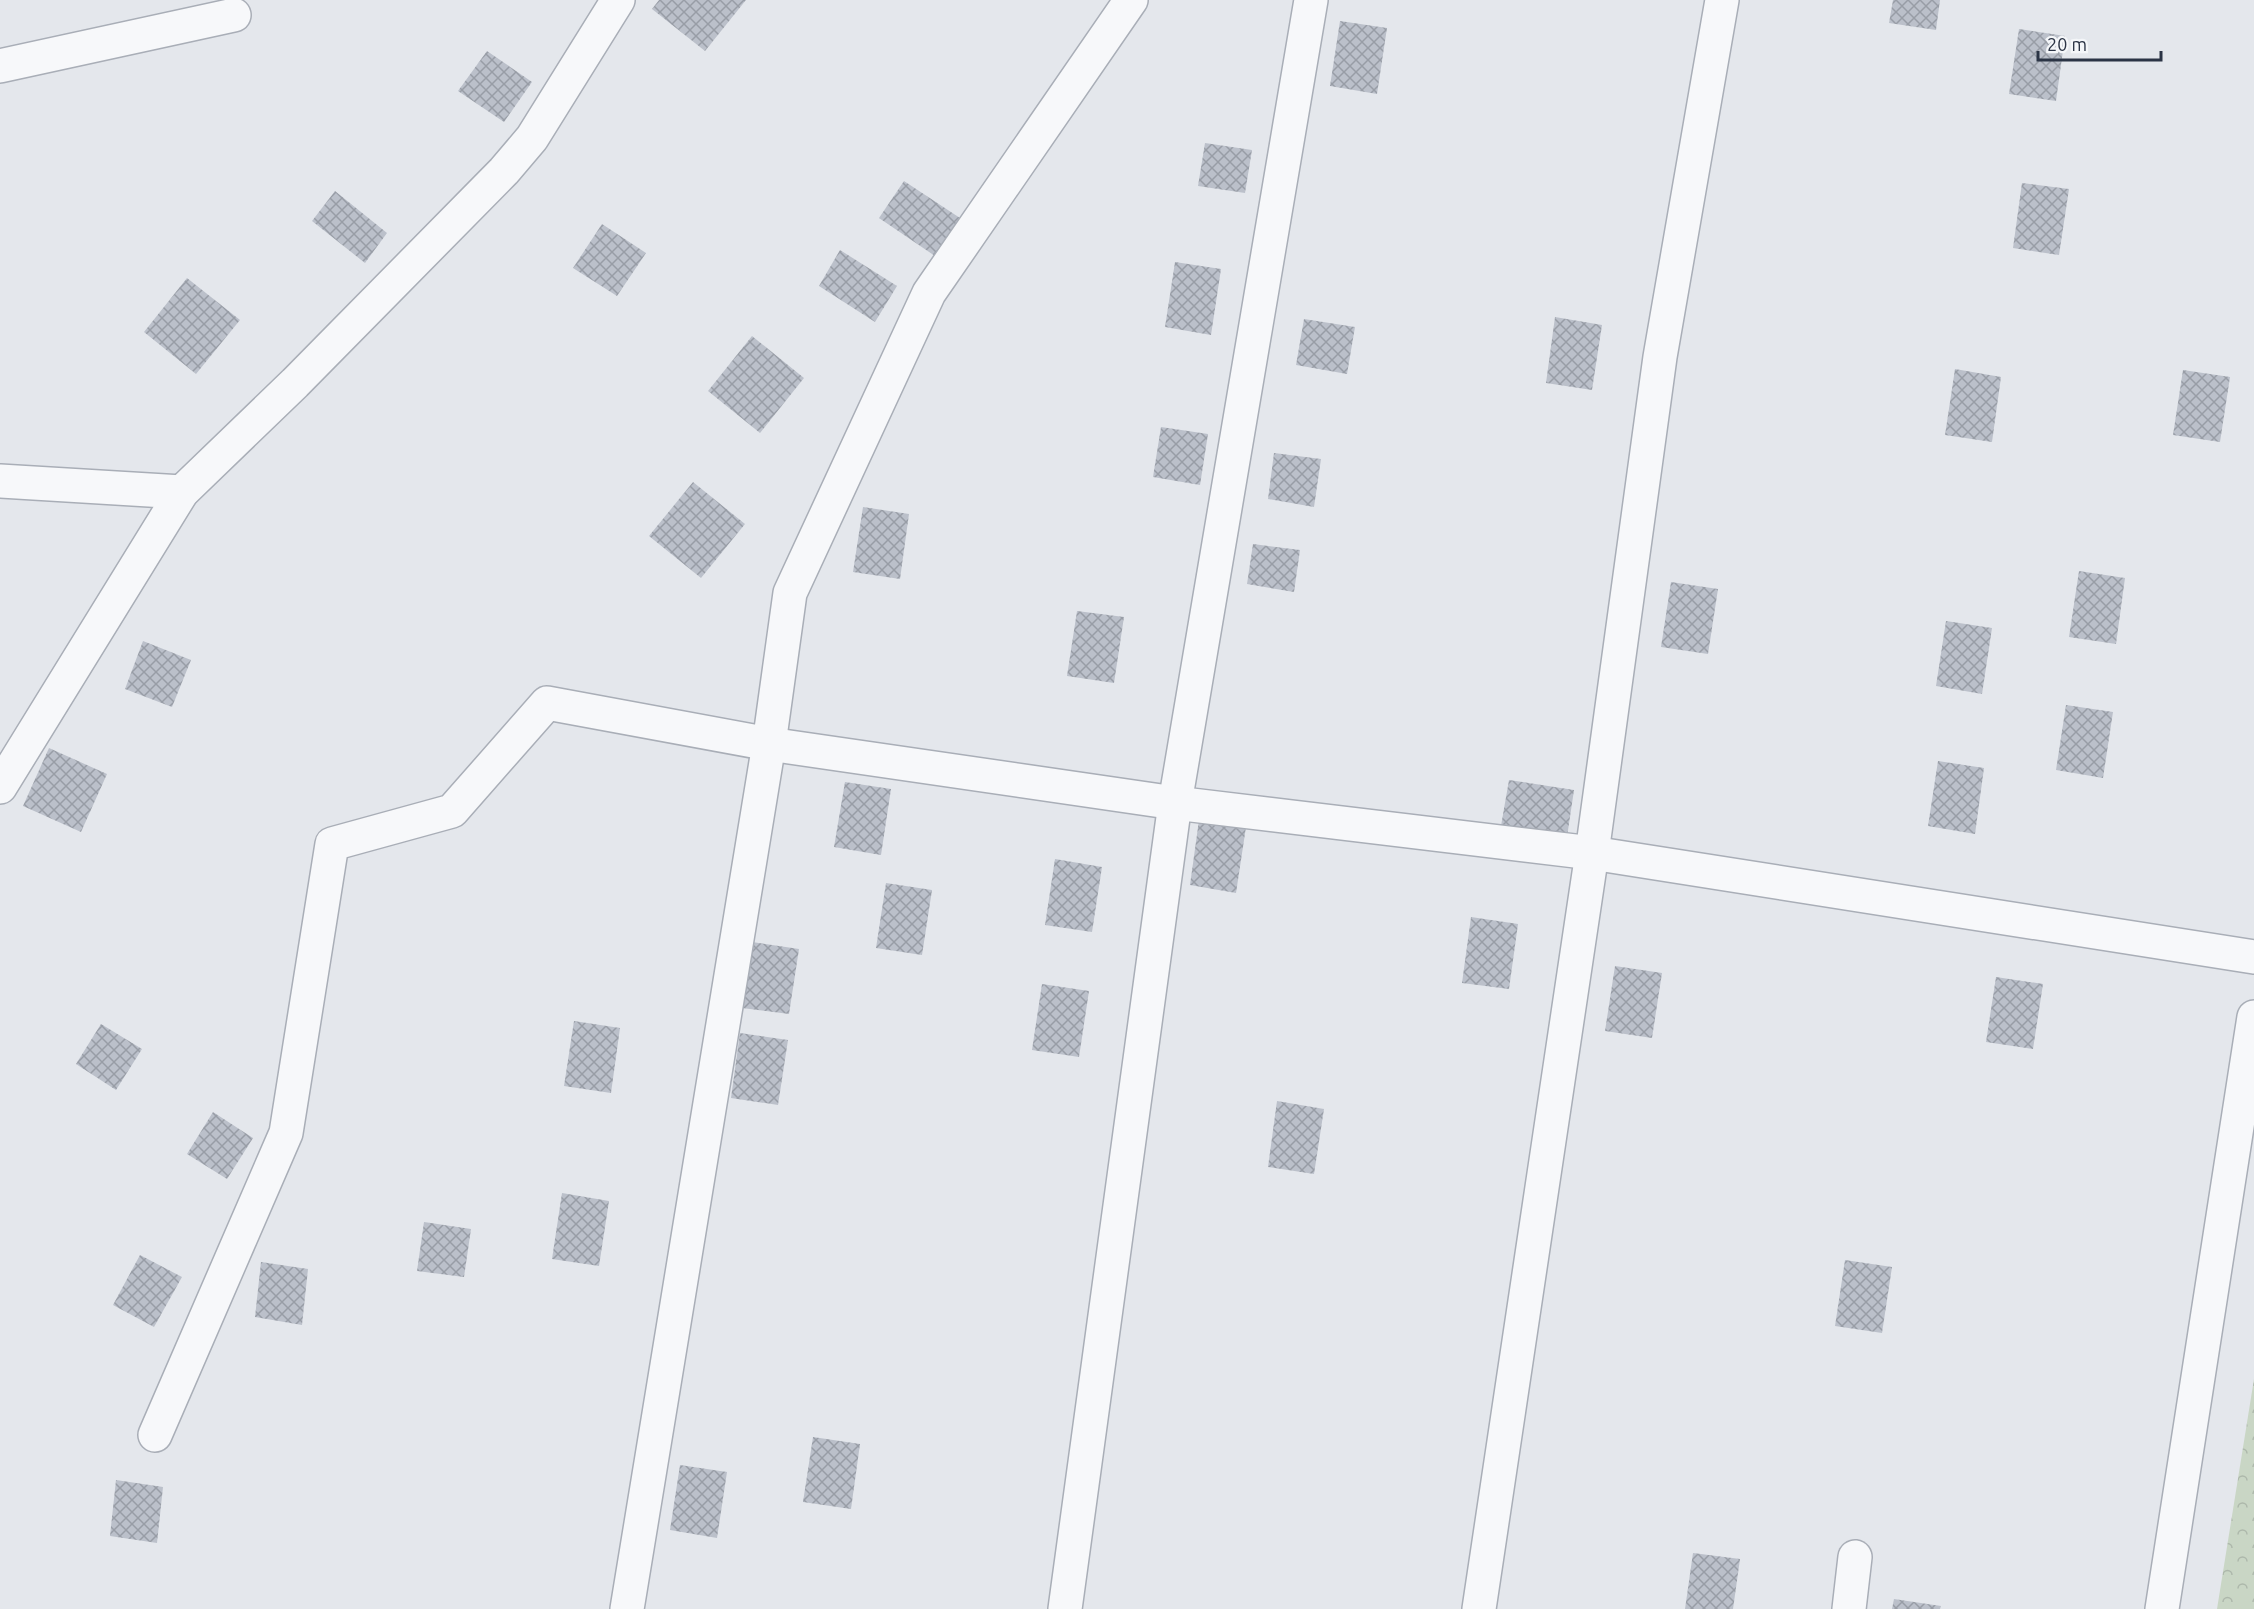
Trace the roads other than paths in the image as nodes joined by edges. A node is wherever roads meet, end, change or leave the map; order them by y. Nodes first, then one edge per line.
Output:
1 (618, 0) edge
2 (1131, 0) edge
3 (1311, 0) edge
4 (1722, 0) edge
5 (234, 15) dead end
6 (0, 66) edge
7 (0, 482) edge
8 (182, 492) junction
9 (769, 744) junction
10 (0, 788) edge
11 (1176, 803) junction
12 (1592, 853) junction
13 (2254, 957) edge
14 (2254, 1017) edge
15 (155, 1435) dead end
16 (1855, 1557) dead end
17 (627, 1609) edge
18 (1065, 1609) edge
19 (1479, 1609) edge
20 (1849, 1609) edge
21 (2162, 1609) edge

1 - 8 street
2 - 9 street
3 - 11 street
4 - 12 street
5 - 6 street
7 - 8 street
8 - 10 street
9 - 11 street
9 - 15 street
9 - 17 street
11 - 12 street
11 - 18 street
12 - 13 street
12 - 19 street
14 - 21 street
16 - 20 street

